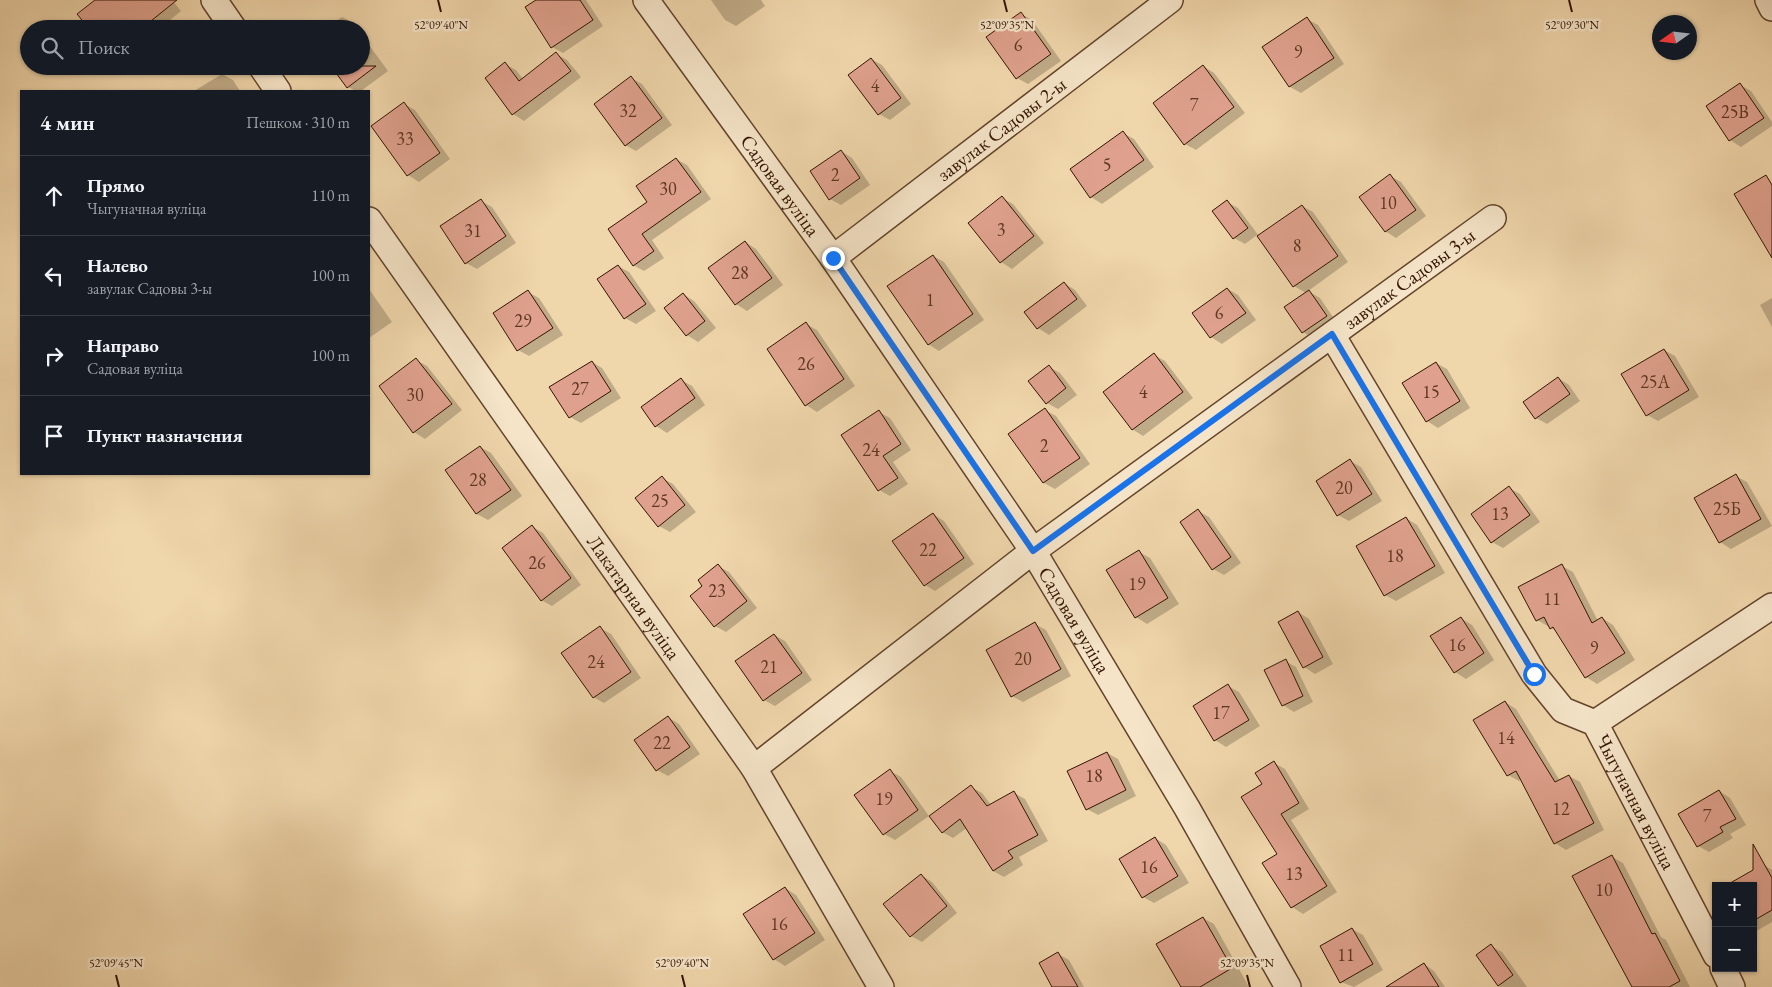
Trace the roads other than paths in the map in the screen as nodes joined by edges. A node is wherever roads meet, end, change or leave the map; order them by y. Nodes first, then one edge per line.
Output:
1 (214, 0) edge
2 (646, 0) edge
3 (1170, 0) edge
4 (1768, 0) edge
5 (1772, 8) edge
6 (228, 20) edge
7 (267, 75) edge
8 (277, 90) edge
9 (1493, 218) dead end
10 (370, 221) edge
11 (833, 258) junction
12 (1332, 334) junction
13 (1033, 551) junction
14 (1772, 606) edge
15 (1595, 723) junction
16 (754, 768) junction
17 (1712, 947) edge
18 (1725, 972) edge
19 (882, 987) edge
20 (1288, 987) edge
21 (1732, 987) edge

1 - 6 street
2 - 11 street, Садовая вуліца
3 - 11 street, завулак Садовы 2-ы
4 - 5 street
7 - 8 street
9 - 12 street, завулак Садовы 3-ы
10 - 16 street, Лакатарная вуліца
11 - 13 street, Садовая вуліца
12 - 13 street, завулак Садовы 3-ы
12 - 15 street, Чыгуначная вуліца
13 - 16 street, завулак Садовы 3-ы
13 - 20 street, Садовая вуліца
14 - 15 street
15 - 17 street, Чыгуначная вуліца
16 - 19 street, Лакатарная вуліца
18 - 21 street

